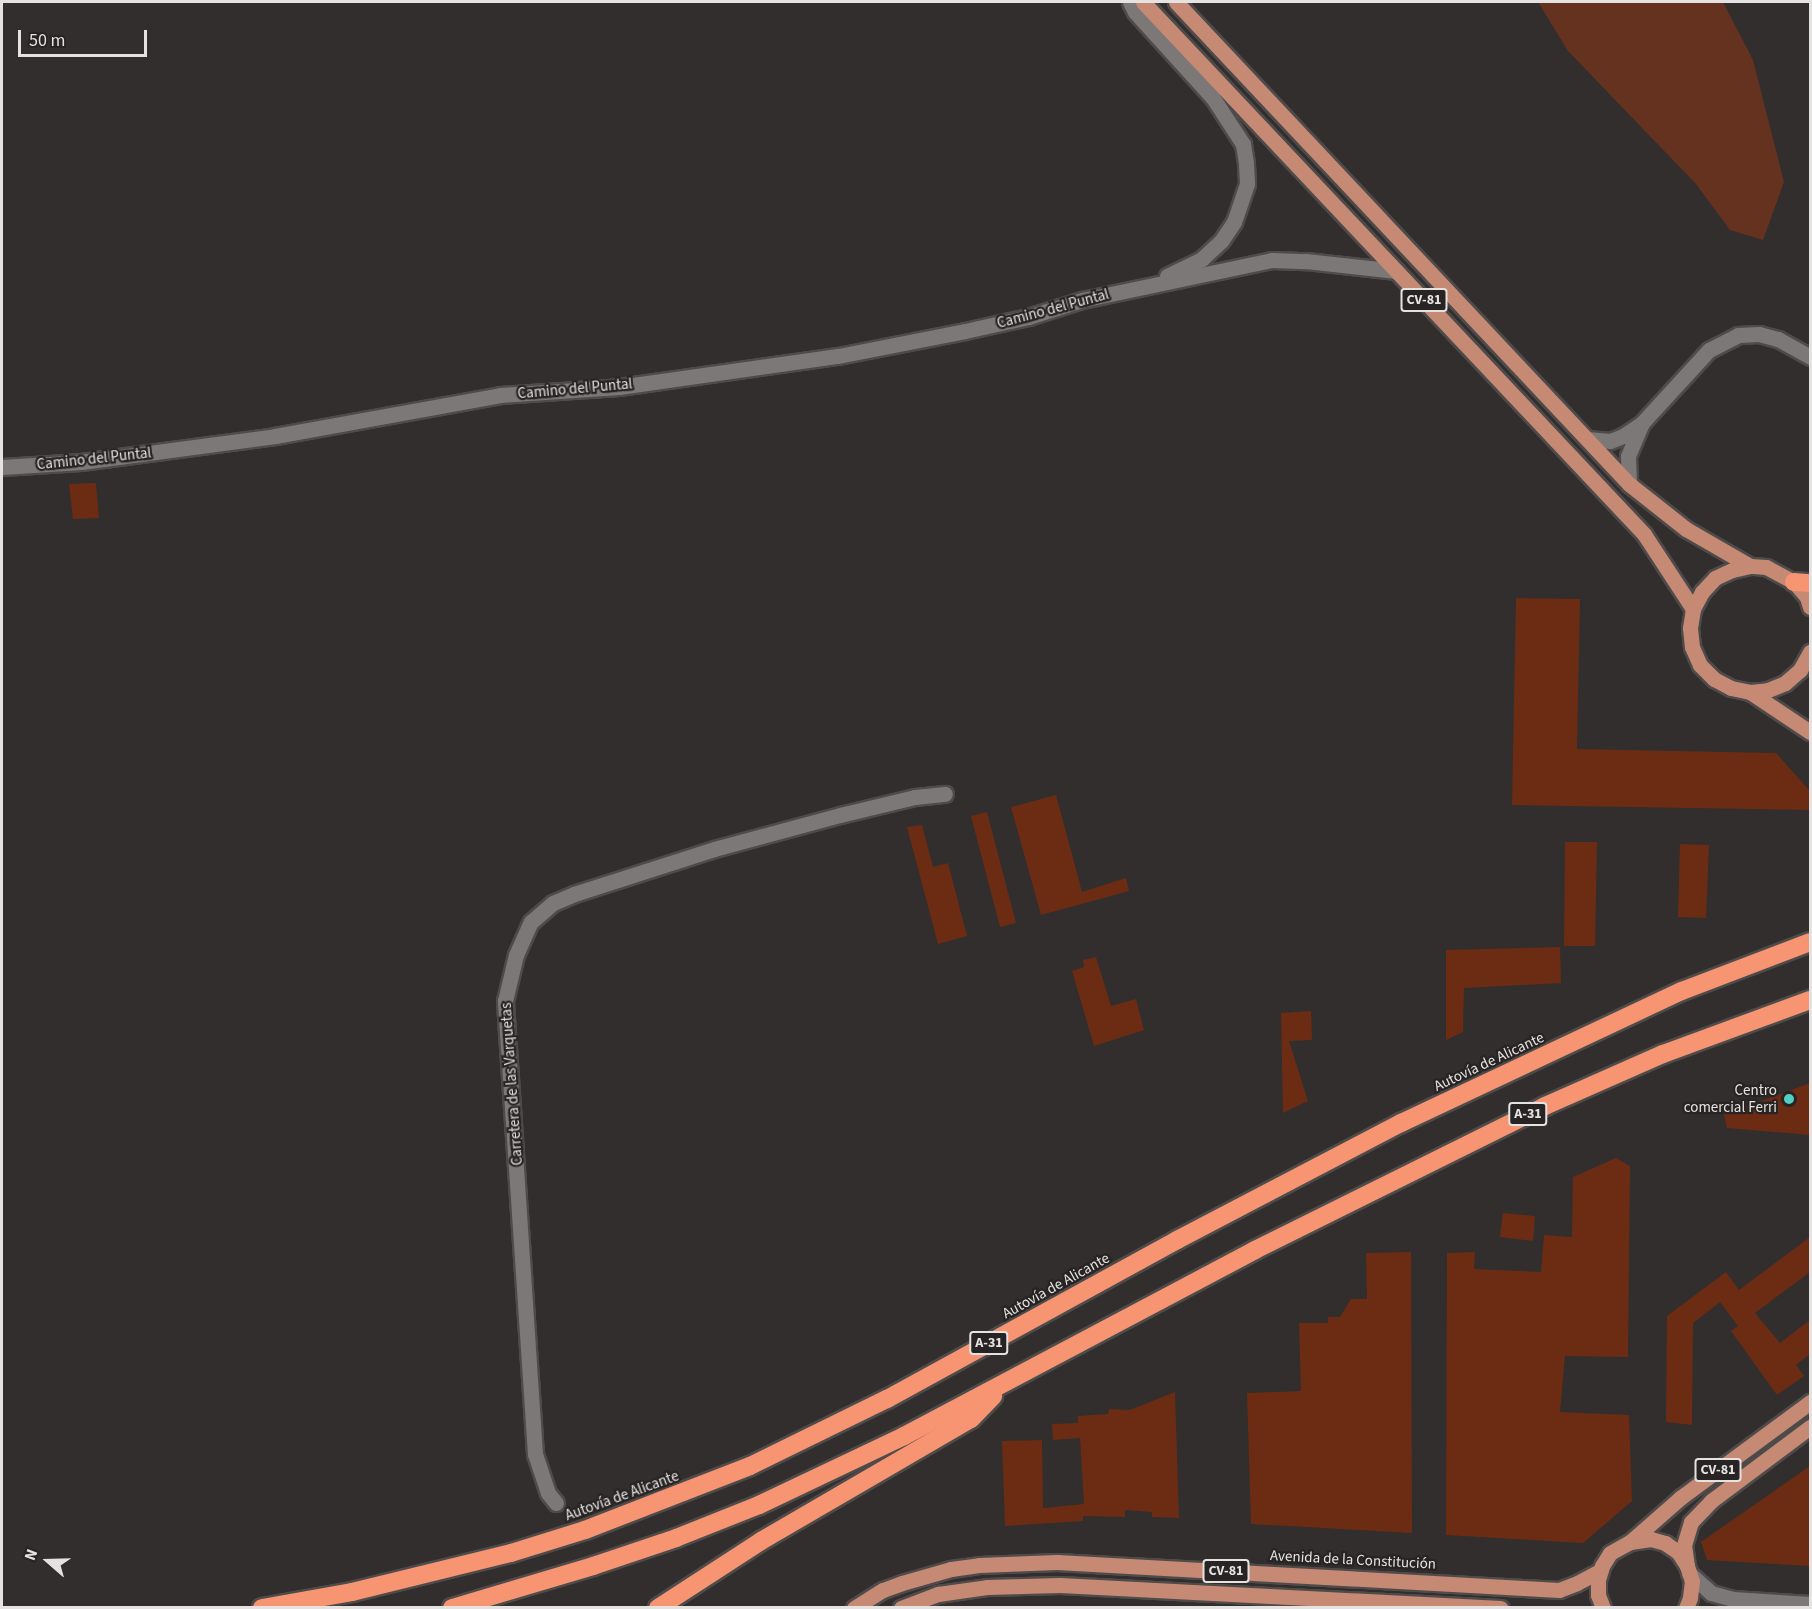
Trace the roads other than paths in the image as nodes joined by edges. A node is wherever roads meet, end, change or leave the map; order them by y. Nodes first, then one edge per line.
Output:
1 (1130, 2) edge
2 (1143, 2) edge
3 (1176, 2) edge
4 (1396, 271) junction
5 (1143, 286) junction
6 (1810, 357) edge
7 (1642, 423) junction
8 (1587, 439) junction
9 (2, 467) edge
10 (1629, 484) junction
11 (1750, 566) junction
12 (1802, 582) edge
13 (1810, 607) edge
14 (1693, 609) junction
15 (1810, 654) edge
16 (1750, 692) junction
17 (1810, 732) edge
18 (945, 794) dead end
19 (1810, 942) edge
20 (1810, 1000) edge
21 (1006, 1384) junction
22 (1810, 1402) edge
23 (1810, 1427) edge
24 (556, 1503) dead end
25 (1629, 1542) junction
26 (1601, 1570) junction
27 (1688, 1570) junction
28 (1810, 1604) edge
29 (262, 1608) edge
30 (453, 1608) edge
31 (658, 1608) edge
32 (854, 1608) edge
33 (901, 1608) edge
34 (1500, 1608) edge
35 (1603, 1608) edge
36 (1686, 1608) edge

1 - 5 street, Camino del Puntal
2 - 4 main road, CV-81
3 - 8 main road, CV-81
4 - 5 street, Camino del Puntal
4 - 14 main road, CV-81
5 - 9 street, Camino del Puntal
6 - 7 street
7 - 8 street
7 - 10 street
8 - 10 main road, CV-81
10 - 11 main road, CV-81
11 - 12 main road, CV-81
11 - 14 main road
12 - 13 main road, CV-81
14 - 16 main road
15 - 16 main road
16 - 17 main road
18 - 24 street, Carretera de las Varquetas
19 - 29 highway, Autovía de Alicante / A-31
20 - 21 highway, A-31
21 - 30 highway, A-31
21 - 31 highway
22 - 25 main road, CV-81
23 - 27 main road, CV-81
25 - 26 main road, CV-81
25 - 27 main road
26 - 32 main road, Avenida de la Constitución / CV-81
26 - 35 main road
27 - 28 street
27 - 36 main road, CV-81
33 - 34 main road, CV-81

